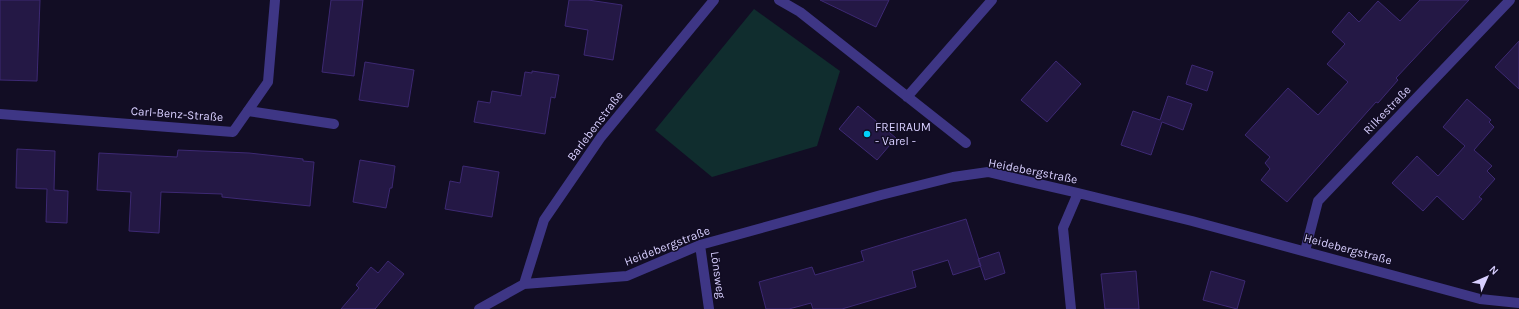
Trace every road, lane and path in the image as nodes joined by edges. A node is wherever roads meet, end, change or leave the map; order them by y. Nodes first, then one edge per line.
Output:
1 (275, 0) edge
2 (714, 0) edge
3 (779, 0) edge
4 (992, 0) edge
5 (1510, 0) edge
6 (907, 96) junction
7 (248, 111) junction
8 (0, 114) edge
9 (334, 124) dead end
10 (966, 143) dead end
11 (1078, 193) junction
12 (700, 245) junction
13 (1305, 251) junction
14 (524, 284) junction
15 (1519, 304) edge
16 (479, 309) edge
17 (709, 309) edge
18 (1071, 309) edge

1 - 7 street, Carl-Benz-Straße
2 - 14 street, Barlebenstraße
3 - 6 street
4 - 6 street
5 - 13 street, Rilkestraße
6 - 10 street
7 - 8 street, Carl-Benz-Straße
7 - 9 street
11 - 12 street, Heidebergstraße
11 - 13 street, Heidebergstraße
11 - 18 street
12 - 14 street, Heidebergstraße
12 - 17 street, Lönsweg
13 - 15 street, Heidebergstraße
14 - 16 street, Heidebergstraße

